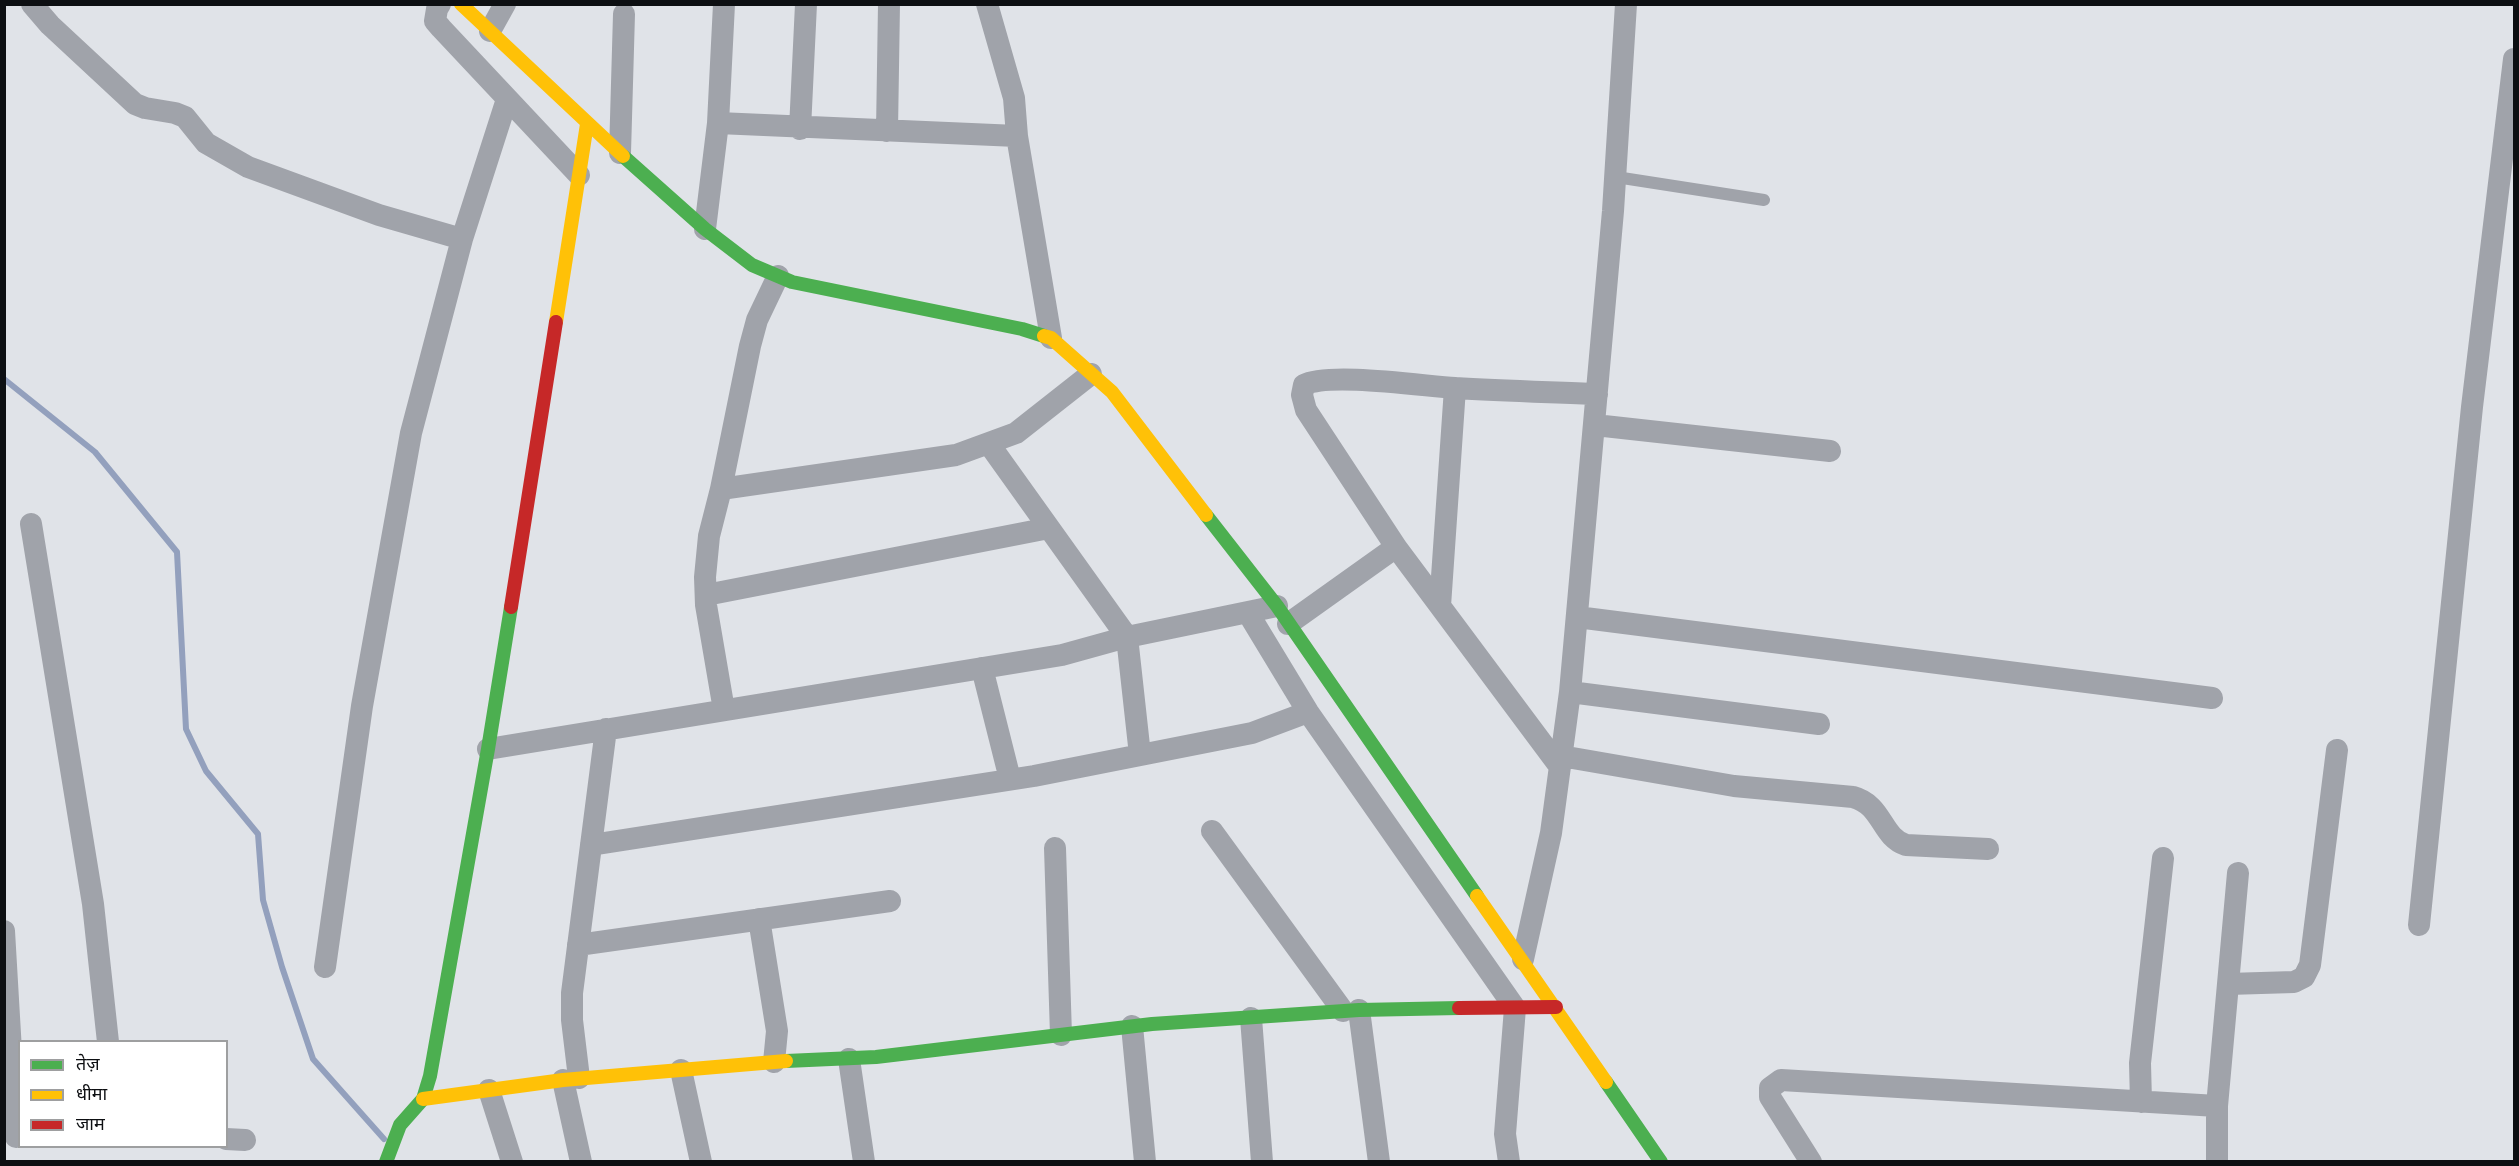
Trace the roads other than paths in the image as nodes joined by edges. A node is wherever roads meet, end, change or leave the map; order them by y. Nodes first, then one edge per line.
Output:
1 (32, 4) edge
2 (440, 4) edge
3 (461, 4) edge
4 (505, 4) edge
5 (724, 4) edge
6 (806, 4) edge
7 (889, 4) edge
8 (987, 4) edge
9 (1626, 4) edge
10 (624, 14) dead end
11 (490, 31) junction
12 (2514, 59) edge
13 (507, 99) junction
14 (718, 123) junction
15 (587, 124) junction
16 (2510, 124) edge
17 (800, 129) junction
18 (887, 131) junction
19 (1017, 136) junction
20 (620, 153) junction
21 (579, 175) junction
22 (1616, 177) junction
23 (1764, 200) dead end
24 (705, 229) junction
25 (462, 239) junction
26 (778, 276) junction
27 (1051, 338) junction
28 (1091, 374) junction
29 (1455, 388) junction
30 (1598, 394) junction
31 (1595, 425) junction
32 (989, 444) junction
33 (1830, 451) dead end
34 (721, 489) junction
35 (31, 524) dead end
36 (1049, 528) junction
37 (1396, 547) junction
38 (706, 595) junction
39 (1440, 606) junction
40 (1248, 612) junction
41 (1283, 615) junction
42 (1577, 617) junction
43 (1127, 638) junction
44 (982, 668) junction
45 (1570, 692) junction
46 (2212, 698) dead end
47 (724, 710) junction
48 (1308, 711) junction
49 (1819, 724) dead end
50 (606, 729) junction
51 (488, 749) junction
52 (2337, 750) dead end
53 (1140, 755) junction
54 (1561, 762) junction
55 (1010, 779) junction
56 (1212, 831) dead end
57 (591, 845) junction
58 (1055, 848) dead end
59 (1988, 849) dead end
60 (2163, 858) dead end
61 (2238, 873) dead end
62 (890, 901) dead end
63 (759, 919) junction
64 (2419, 925) dead end
65 (4, 931) edge
66 (578, 945) junction
67 (1523, 959) junction
68 (325, 967) dead end
69 (2228, 984) junction
70 (1556, 1007) junction
71 (1515, 1008) junction
72 (1351, 1010) junction
73 (1251, 1018) junction
74 (1132, 1026) junction
75 (1061, 1035) junction
76 (108, 1040) edge
77 (849, 1059) junction
78 (774, 1062) junction
79 (681, 1070) junction
80 (571, 1079) junction
81 (489, 1090) junction
82 (423, 1099) junction
83 (2141, 1102) junction
84 (2217, 1106) junction
85 (13, 1137) edge
86 (386, 1161) edge
87 (512, 1161) edge
88 (581, 1161) edge
89 (701, 1161) edge
90 (864, 1161) edge
91 (1145, 1161) edge
92 (1262, 1161) edge
93 (1379, 1161) edge
94 (1509, 1161) edge
95 (1661, 1161) edge
96 (1810, 1161) edge
97 (2217, 1161) edge

1 - 25 street
2 - 13 street
3 - 11 street
4 - 11 street
5 - 14 street
6 - 17 street
7 - 18 street
8 - 19 street
9 - 22 street
10 - 20 street
11 - 15 street
12 - 16 street
13 - 21 street
13 - 25 street
14 - 17 street
14 - 24 street
15 - 20 street
15 - 21 street
16 - 64 street
17 - 18 street
18 - 19 street
19 - 27 street
20 - 24 street
21 - 51 street
22 - 23 lane
22 - 30 street
24 - 26 street
25 - 68 street
26 - 27 street
26 - 34 street
27 - 28 street
28 - 32 street
28 - 41 street
29 - 30 street
29 - 37 street
29 - 39 street
30 - 31 street
31 - 33 street
31 - 42 street
32 - 34 street
32 - 36 street
34 - 38 street
35 - 76 street
36 - 38 street
36 - 43 street
37 - 39 street
37 - 41 street
38 - 47 street
39 - 54 street
40 - 41 street
40 - 43 street
40 - 48 street
41 - 67 street
42 - 45 street
42 - 46 street
43 - 44 street
43 - 53 street
44 - 47 street
44 - 55 street
45 - 49 street
45 - 54 street
47 - 50 street
48 - 53 street
48 - 71 street
50 - 51 street
50 - 57 street
51 - 82 street
52 - 69 street
53 - 55 street
54 - 59 street
54 - 67 street
55 - 57 street
56 - 72 street
57 - 66 street
58 - 75 street
60 - 83 street
61 - 69 street
62 - 63 street
63 - 66 street
63 - 78 street
65 - 85 street
66 - 80 street
67 - 70 street
69 - 84 street
70 - 71 street
70 - 95 street
71 - 72 street
71 - 94 street
72 - 73 street
72 - 93 street
73 - 74 street
73 - 92 street
74 - 75 street
74 - 91 street
75 - 77 street
77 - 78 street
77 - 90 street
78 - 79 street
79 - 80 street
79 - 89 street
80 - 81 street
80 - 88 street
81 - 82 street
81 - 87 street
82 - 86 street
83 - 84 street
83 - 96 street
84 - 97 street

